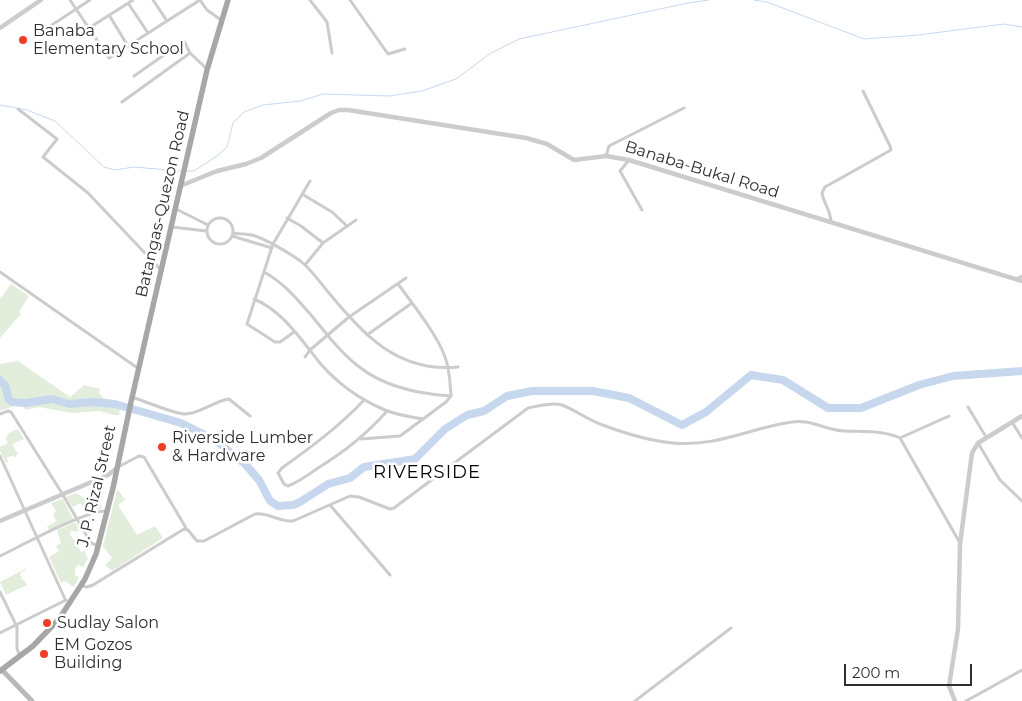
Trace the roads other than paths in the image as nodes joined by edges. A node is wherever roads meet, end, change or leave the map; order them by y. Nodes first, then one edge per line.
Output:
1 (41, 0) edge
2 (70, 0) edge
3 (90, 0) edge
4 (133, 0) edge
5 (153, 0) edge
6 (200, 0) edge
7 (228, 0) edge
8 (310, 0) edge
9 (350, 0) edge
10 (128, 4) junction
11 (76, 9) junction
12 (109, 15) junction
13 (167, 20) junction
14 (221, 20) junction
15 (0, 28) edge
16 (89, 28) junction
17 (148, 33) junction
18 (38, 34) dead end
19 (128, 46) junction
20 (405, 49) dead end
21 (190, 53) junction
22 (332, 53) dead end
23 (207, 70) junction
24 (134, 76) dead end
25 (863, 91) dead end
26 (122, 102) dead end
27 (684, 108) dead end
28 (18, 109) dead end
29 (606, 156) junction
30 (629, 160) junction
31 (310, 181) dead end
32 (180, 186) junction
33 (302, 194) junction
34 (176, 209) junction
35 (642, 210) dead end
36 (287, 218) junction
37 (356, 220) dead end
38 (830, 222) junction
39 (208, 225) junction
40 (347, 226) junction
41 (172, 227) junction
42 (206, 231) junction
43 (233, 234) junction
44 (260, 239) junction
45 (323, 243) junction
46 (258, 244) junction
47 (273, 246) junction
48 (305, 265) junction
49 (161, 270) junction
50 (0, 272) edge
51 (264, 272) junction
52 (1022, 276) edge
53 (406, 278) dead end
54 (1015, 279) junction
55 (1022, 281) edge
56 (398, 284) junction
57 (254, 299) junction
58 (412, 303) junction
59 (349, 317) junction
60 (294, 332) junction
61 (327, 334) junction
62 (367, 335) junction
63 (310, 350) junction
64 (305, 357) dead end
65 (458, 367) dead end
66 (448, 368) junction
67 (139, 369) junction
68 (451, 396) junction
69 (131, 399) junction
70 (364, 400) junction
71 (968, 407) dead end
72 (387, 411) junction
73 (0, 414) edge
74 (250, 416) dead end
75 (949, 416) dead end
76 (1022, 416) edge
77 (127, 417) joint
78 (424, 420) junction
79 (1012, 422) junction
80 (986, 437) junction
81 (900, 438) junction
82 (1022, 438) edge
83 (360, 439) junction
84 (978, 443) junction
85 (0, 456) edge
86 (116, 468) junction
87 (63, 495) junction
88 (1022, 501) edge
89 (330, 505) junction
90 (25, 510) junction
91 (107, 511) junction
92 (77, 520) junction
93 (0, 521) edge
94 (186, 529) junction
95 (38, 537) junction
96 (960, 544) junction
97 (97, 546) junction
98 (0, 556) edge
99 (390, 575) dead end
100 (81, 586) junction
101 (0, 592) edge
102 (65, 599) junction
103 (71, 602) junction
104 (16, 626) junction
105 (731, 628) dead end
106 (0, 633) edge
107 (20, 657) junction
108 (1, 670) edge
109 (1022, 670) edge
110 (32, 701) edge
111 (635, 701) edge
112 (955, 701) edge
113 (966, 701) edge

1 - 15 street
2 - 11 street
3 - 11 street
4 - 10 street
5 - 13 street
6 - 13 street
6 - 14 street
7 - 14 main road, Batangas-Quezon Road
8 - 22 street
9 - 20 street
10 - 12 street
10 - 17 street
11 - 16 street
11 - 18 street
12 - 16 street
12 - 19 street
13 - 17 street
14 - 23 main road, Batangas-Quezon Road
16 - 19 street
17 - 19 street
21 - 23 street
21 - 24 street
21 - 26 street
23 - 32 main road, Batangas-Quezon Road
25 - 38 street
27 - 29 street
28 - 49 street
29 - 30 street, Banaba-Bukal Road
29 - 32 street, Banaba-Bukal Road
30 - 35 street
30 - 38 street, Banaba-Bukal Road
31 - 33 street
32 - 34 main road, Batangas-Quezon Road
33 - 36 street
33 - 40 street
34 - 39 street
34 - 41 main road, Batangas-Quezon Road
36 - 45 street
36 - 47 street
37 - 40 street
38 - 54 street, Banaba-Bukal Road
39 - 42 street
39 - 43 street
40 - 45 street
41 - 42 street
41 - 49 main road, Batangas-Quezon Road
42 - 43 street
43 - 44 street
43 - 46 street
44 - 46 street
44 - 47 street
45 - 48 street
46 - 47 street
47 - 48 street
47 - 51 street
48 - 59 street
49 - 67 main road, Batangas-Quezon Road
50 - 67 street
51 - 57 street
51 - 61 street
52 - 54 street
53 - 56 street
54 - 55 street, Banaba-Bukal Road
56 - 58 street
56 - 59 street
57 - 60 street
57 - 60 street
58 - 62 street
58 - 66 street
59 - 61 street
59 - 62 street
60 - 63 street
61 - 63 street
61 - 68 street
62 - 66 street
63 - 64 street
63 - 70 street
65 - 66 street
66 - 68 street
67 - 69 main road, Batangas-Quezon Road
68 - 78 street
69 - 74 street
69 - 77 main road, Batangas-Quezon Road
70 - 72 street
70 - 83 street
71 - 80 street
72 - 78 street
72 - 83 street
73 - 87 street
75 - 81 street
76 - 79 street
77 - 86 main road, J. P. Rizal Street
78 - 83 street
79 - 80 street
79 - 82 street
80 - 84 street
81 - 89 street
81 - 96 street
84 - 88 street
84 - 96 street
85 - 90 street
86 - 87 street
86 - 91 main road, J. P. Rizal Street
86 - 94 street
87 - 90 street
87 - 92 street
89 - 94 street
89 - 99 street
90 - 93 street
90 - 95 street
91 - 92 street
91 - 97 main road, J. P. Rizal Street
92 - 95 street
92 - 97 street
94 - 100 street
95 - 98 street
95 - 102 street
96 - 112 street
97 - 100 main road, J. P. Rizal Street
100 - 103 main road, J. P. Rizal Street
101 - 104 street
102 - 103 street
102 - 104 street
103 - 107 main road, J. P. Rizal Street
104 - 106 street
104 - 107 street
105 - 111 street
107 - 108 main road, J. P. Rizal Street
108 - 110 main road
109 - 113 street

